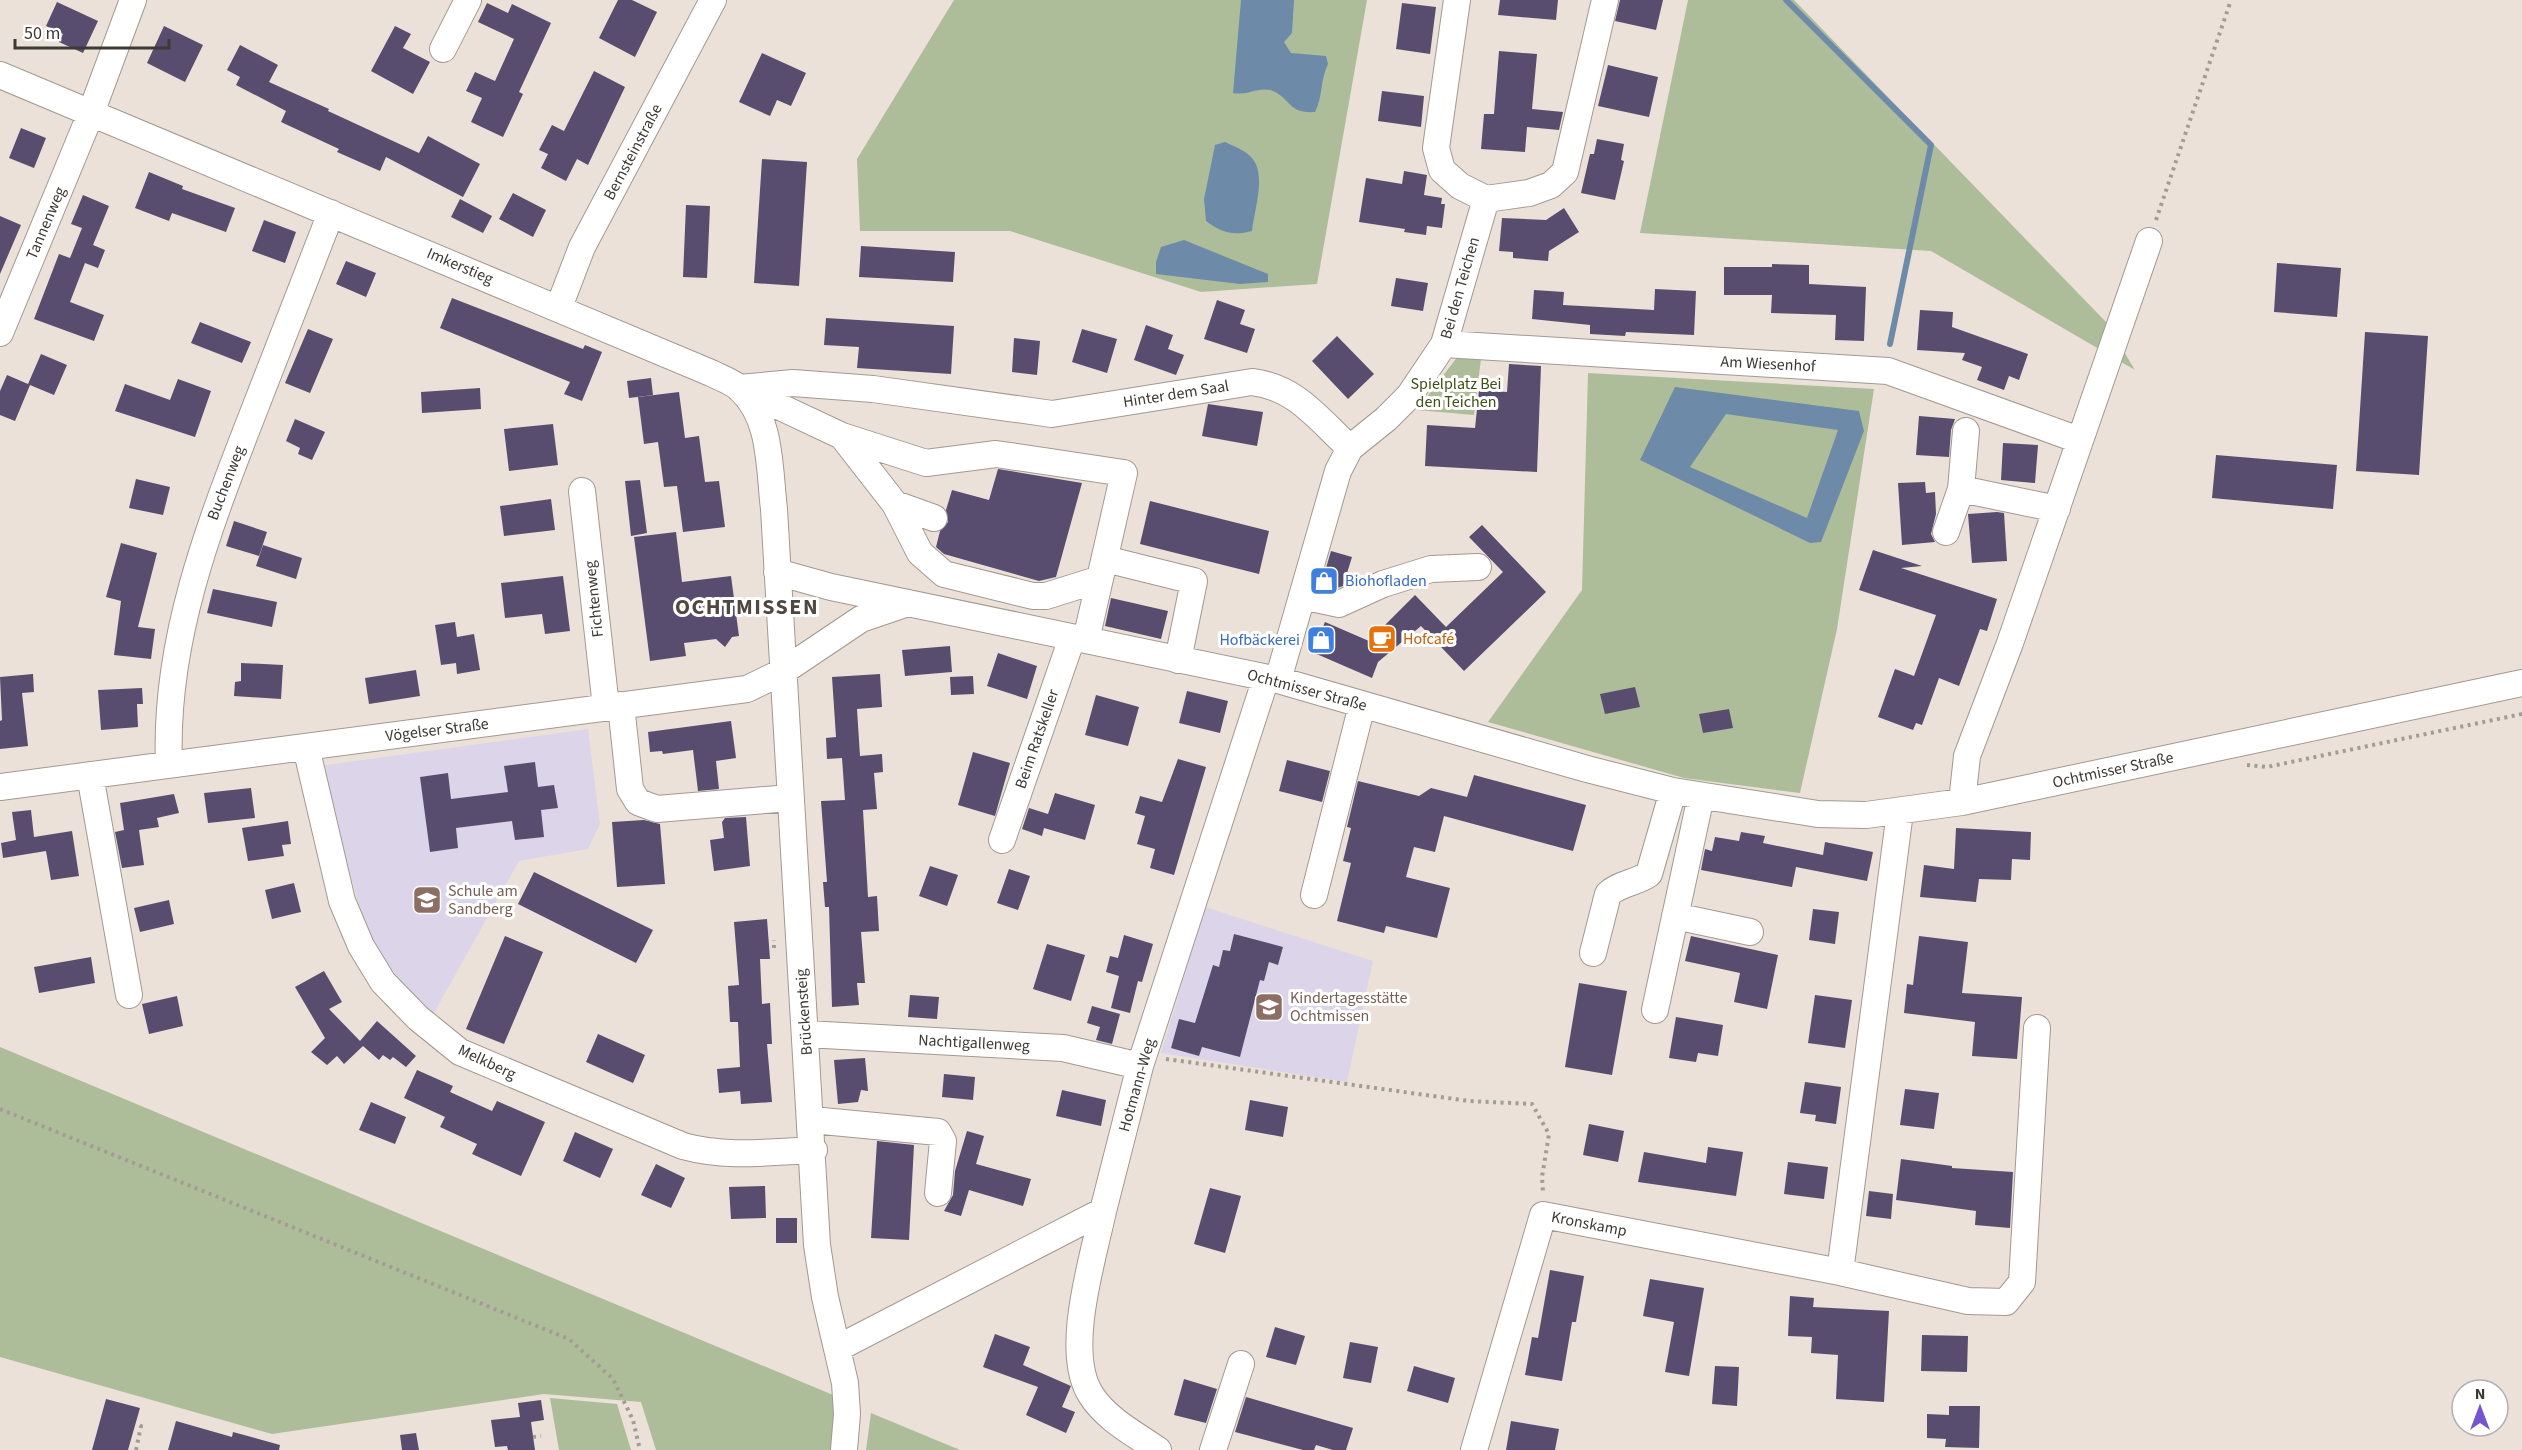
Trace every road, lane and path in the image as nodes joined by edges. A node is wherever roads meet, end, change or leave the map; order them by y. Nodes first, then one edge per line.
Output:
1 (133, 0) edge
2 (468, 0) edge
3 (713, 0) edge
4 (1457, 0) edge
5 (1605, 0) edge
6 (2231, 0) edge
7 (443, 50) dead end
8 (0, 75) edge
9 (91, 113) junction
10 (1486, 199) junction
11 (331, 213) junction
12 (2149, 241) joint
13 (559, 307) junction
14 (0, 333) edge
15 (1444, 344) junction
16 (739, 388) junction
17 (1966, 430) dead end
18 (842, 436) junction
19 (2079, 440) junction
20 (1350, 448) junction
21 (1961, 489) junction
22 (582, 491) dead end
23 (894, 504) junction
24 (2057, 509) junction
25 (934, 518) dead end
26 (1946, 532) dead end
27 (1478, 567) dead end
28 (1102, 569) junction
29 (777, 572) junction
30 (1302, 596) junction
31 (908, 603) junction
32 (1079, 639) junction
33 (1178, 660) junction
34 (782, 672) junction
35 (1272, 679) junction
36 (2522, 683) edge
37 (1362, 705) junction
38 (614, 706) junction
39 (2522, 714) edge
40 (306, 747) junction
41 (169, 764) junction
42 (2242, 764) dead end
43 (90, 775) junction
44 (0, 787) edge
45 (1673, 791) junction
46 (1701, 796) junction
47 (790, 798) junction
48 (1962, 802) junction
49 (1900, 812) junction
50 (1002, 840) dead end
51 (1314, 895) dead end
52 (1675, 916) junction
53 (1750, 932) dead end
54 (774, 940) dead end
55 (774, 948) dead end
56 (1593, 953) dead end
57 (129, 995) dead end
58 (1655, 1010) dead end
59 (2037, 1028) dead end
60 (806, 1034) junction
61 (1142, 1060) junction
62 (0, 1109) edge
63 (812, 1120) junction
64 (814, 1150) junction
65 (938, 1193) dead end
66 (1103, 1211) junction
67 (1544, 1215) junction
68 (1840, 1272) junction
69 (838, 1348) junction
70 (1241, 1364) dead end
71 (136, 1425) dead end
72 (541, 1436) dead end
73 (533, 1437) dead end
74 (131, 1441) dead end
75 (137, 1444) junction
76 (136, 1450) edge
77 (640, 1450) edge
78 (844, 1450) edge
79 (1158, 1450) edge
80 (1213, 1450) edge
81 (1474, 1450) edge

1 - 9 street, Tannenweg
2 - 7 street
3 - 13 street, Bernsteinstraße
4 - 10 street
5 - 10 street
6 - 12 path
8 - 9 street, Imkerstieg
9 - 11 street, Imkerstieg
9 - 14 street, Tannenweg
10 - 15 street, Bei den Teichen
11 - 13 street, Imkerstieg
11 - 41 street, Buchenweg
12 - 19 street
13 - 16 street, Imkerstieg
15 - 19 street, Am Wiesenhof
15 - 20 street, Bei den Teichen
16 - 18 street
16 - 20 street, Hinter dem Saal
16 - 29 street, Imkerstieg
17 - 21 street
18 - 23 street
18 - 28 street, Beim Ratskeller
19 - 24 street
20 - 30 street
21 - 24 street
21 - 26 street
22 - 38 street, Fichtenweg
23 - 25 street
23 - 28 street
24 - 48 street
27 - 30 street
28 - 32 street, Beim Ratskeller
28 - 33 street
29 - 31 street, Ochtmisser Straße
29 - 34 street, Brückensteig
30 - 35 street
31 - 32 street, Ochtmisser Straße
31 - 34 street
32 - 33 street, Ochtmisser Straße
32 - 50 street, Beim Ratskeller
33 - 35 street, Ochtmisser Straße
34 - 38 street, Vögelser Straße
34 - 47 street, Brückensteig
35 - 37 street, Ochtmisser Straße
35 - 61 street, Hotmann-Weg
36 - 48 street, Ochtmisser Straße
37 - 45 street, Ochtmisser Straße
37 - 51 street
38 - 40 street, Vögelser Straße
38 - 47 street, Fichtenweg
39 - 42 path
40 - 41 street, Vögelser Straße
40 - 64 street, Melkberg
41 - 43 street, Vögelser Straße
43 - 44 street, Vögelser Straße
43 - 57 street
45 - 46 street, Ochtmisser Straße
45 - 56 street
46 - 49 street, Ochtmisser Straße
46 - 52 street
47 - 60 street, Brückensteig
48 - 49 street, Ochtmisser Straße
49 - 68 street
52 - 53 street
52 - 58 street
54 - 55 path
59 - 68 street, Kronskamp
60 - 61 street, Nachtigallenweg
60 - 63 street, Brückensteig
61 - 66 street, Hotmann-Weg
61 - 67 path
62 - 77 path
63 - 64 street, Brückensteig
63 - 65 street
64 - 69 street, Brückensteig
66 - 69 street
66 - 79 street, Hotmann-Weg
67 - 68 street, Kronskamp
67 - 81 street, Kronskamp
69 - 78 street, Brückensteig
70 - 80 street
71 - 75 path
72 - 73 path
74 - 75 path
75 - 76 path

